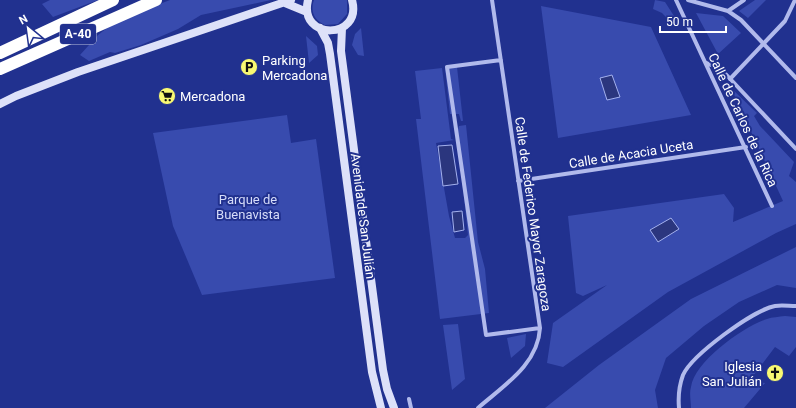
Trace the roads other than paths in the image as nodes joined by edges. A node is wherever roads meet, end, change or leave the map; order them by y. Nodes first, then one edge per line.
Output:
1 (113, 0) edge
2 (156, 0) edge
3 (308, 0) edge
4 (492, 0) edge
5 (676, 0) edge
6 (688, 0) edge
7 (744, 0) edge
8 (795, 0) edge
9 (288, 1) edge
10 (354, 2) edge
11 (728, 11) junction
12 (307, 12) junction
13 (320, 28) junction
14 (342, 28) junction
15 (61, 42) junction
16 (764, 44) junction
17 (0, 53) edge
18 (501, 60) junction
19 (706, 63) junction
20 (0, 69) edge
21 (0, 76) edge
22 (796, 78) edge
23 (730, 79) junction
24 (0, 104) edge
25 (746, 147) junction
26 (796, 149) edge
27 (518, 181) junction
28 (772, 206) dead end
29 (796, 306) edge
30 (540, 328) junction
31 (409, 399) dead end
32 (381, 408) edge
33 (394, 408) edge
34 (411, 408) edge
35 (478, 408) edge
36 (679, 408) edge

1 - 17 highway, A-40
2 - 15 highway, A-40
3 - 12 main road
4 - 18 street, Calle de Federico Mayor Zaragoza
5 - 19 street, Calle de Carlos de la Rica
6 - 11 street
7 - 11 street
8 - 16 street
9 - 12 main road
9 - 24 main road
10 - 14 main road
11 - 16 street
12 - 13 main road, Avenida de San Julián
13 - 14 main road
13 - 32 main road, Avenida de San Julián
14 - 33 main road, Avenida de San Julián
15 - 20 highway, A-40
15 - 21 highway
16 - 22 street
16 - 23 street
18 - 27 street, Calle de Federico Mayor Zaragoza
18 - 30 street
19 - 23 street
19 - 25 street, Calle de Carlos de la Rica
23 - 26 street
25 - 27 street, Calle de Acacia Uceta
25 - 28 street, Calle de Carlos de la Rica
27 - 30 street, Calle de Federico Mayor Zaragoza
29 - 36 street
30 - 35 street, Calle de Federico Mayor Zaragoza
31 - 34 street

